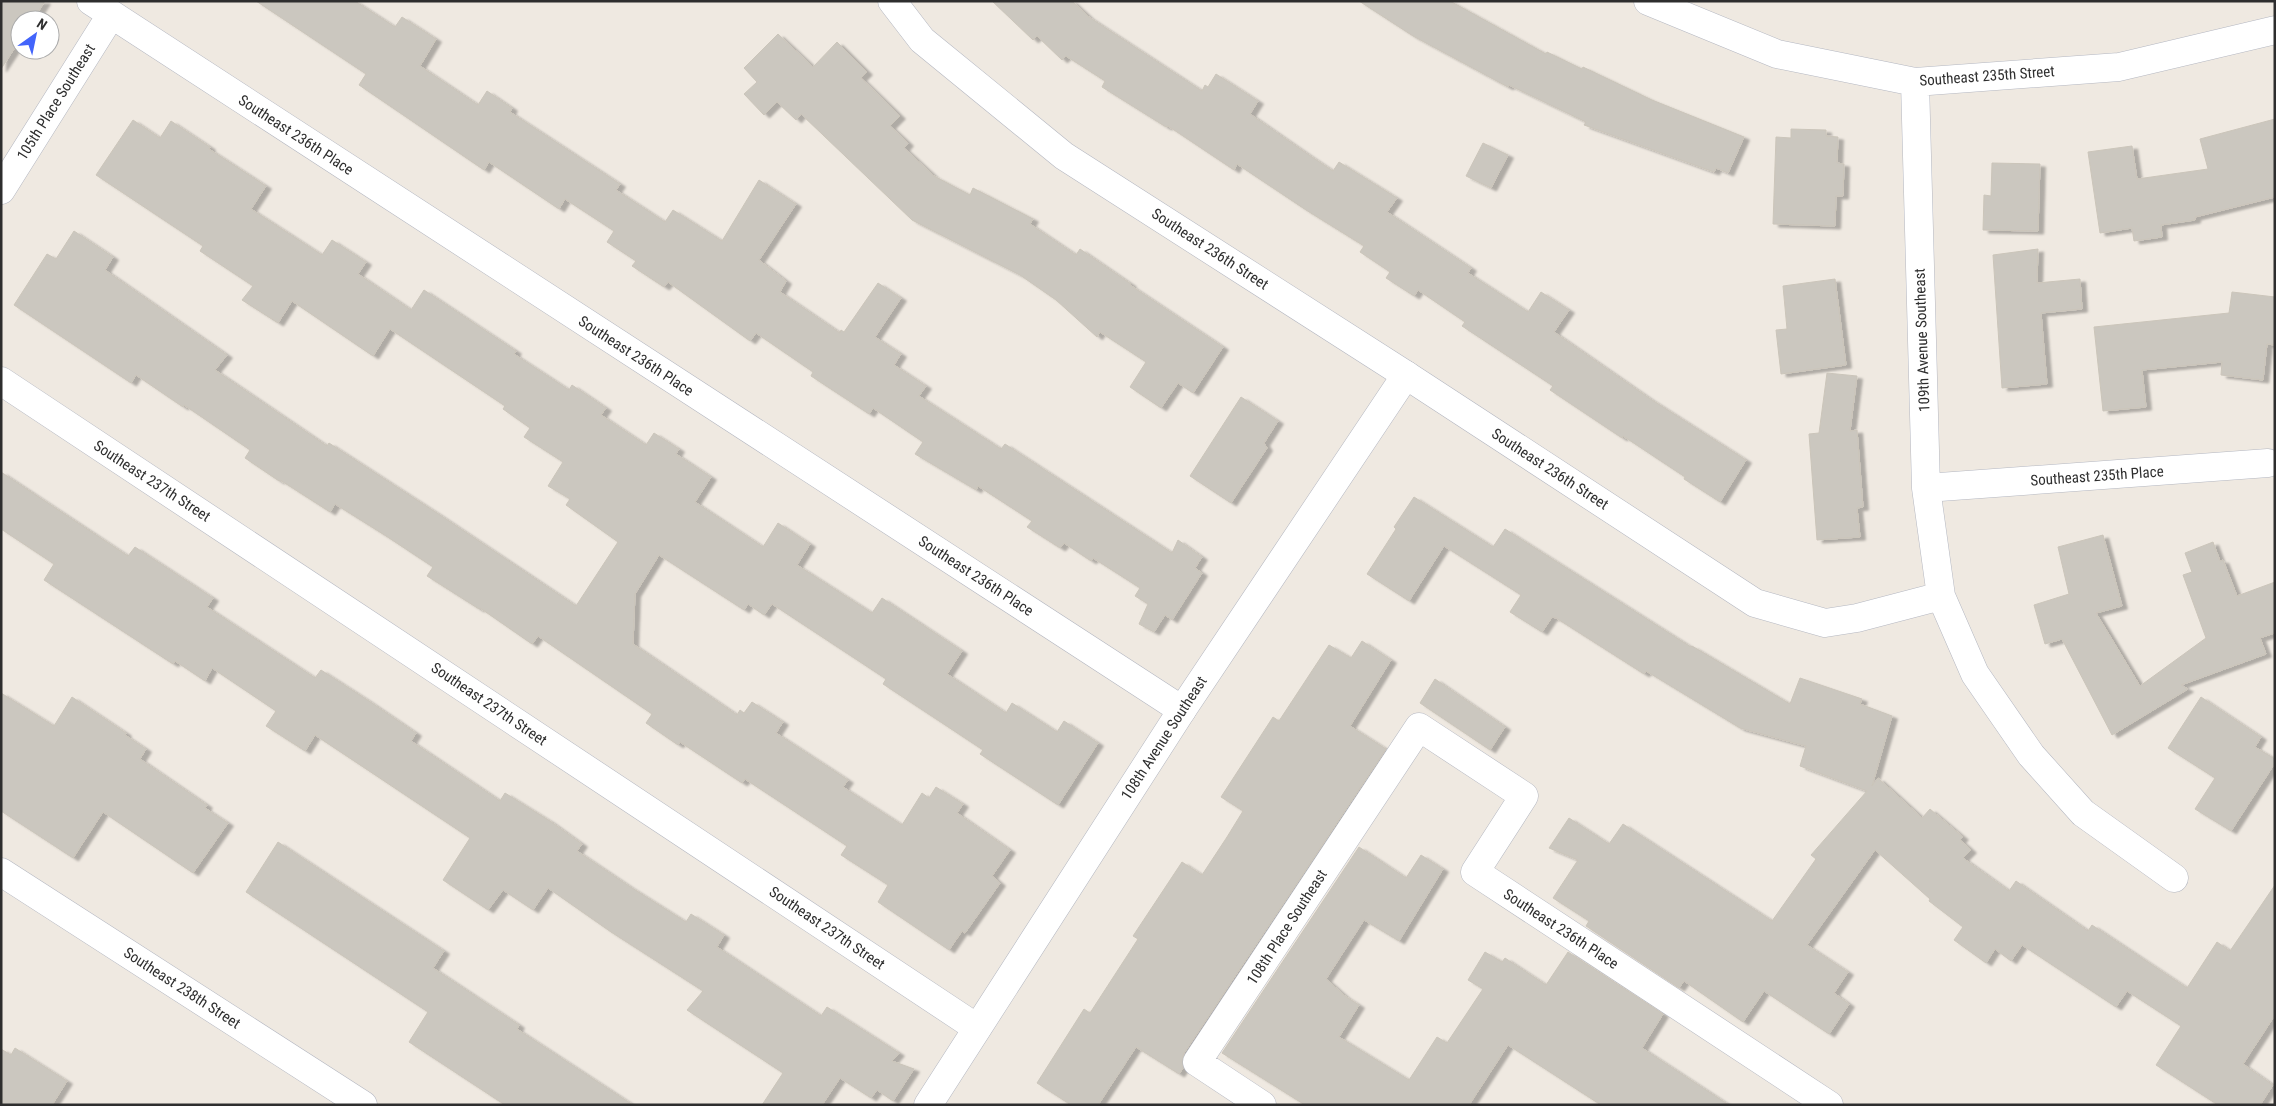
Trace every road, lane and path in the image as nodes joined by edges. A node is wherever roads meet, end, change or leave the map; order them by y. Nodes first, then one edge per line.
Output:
1 (892, 1) edge
2 (1651, 2) edge
3 (101, 8) edge
4 (2275, 30) edge
5 (1915, 82) junction
6 (1, 190) edge
7 (1406, 374) junction
8 (1, 381) edge
9 (2268, 463) dead end
10 (1926, 488) junction
11 (1941, 596) junction
12 (1182, 710) junction
13 (1419, 727) joint
14 (1, 872) edge
15 (2174, 878) dead end
16 (977, 1028) junction
17 (364, 1105) edge
18 (928, 1105) edge
19 (1262, 1105) edge
20 (1829, 1105) edge

1 - 7 street, Southeast 236th Street
2 - 5 street, Southeast 235th Street
3 - 6 street, 105th Place Southeast
3 - 12 street, Southeast 236th Place
4 - 5 street, Southeast 235th Street
5 - 10 street, 109th Avenue Southeast
7 - 11 street, Southeast 236th Street
7 - 12 street, 108th Avenue Southeast
8 - 16 street, Southeast 237th Street
9 - 10 street, Southeast 235th Place
10 - 11 street, 109th Avenue Southeast
11 - 15 street
12 - 16 street, 108th Avenue Southeast
13 - 19 street, 108th Place Southeast
13 - 20 street, Southeast 236th Place
14 - 17 street, Southeast 238th Street
16 - 18 street, 108th Avenue Southeast

